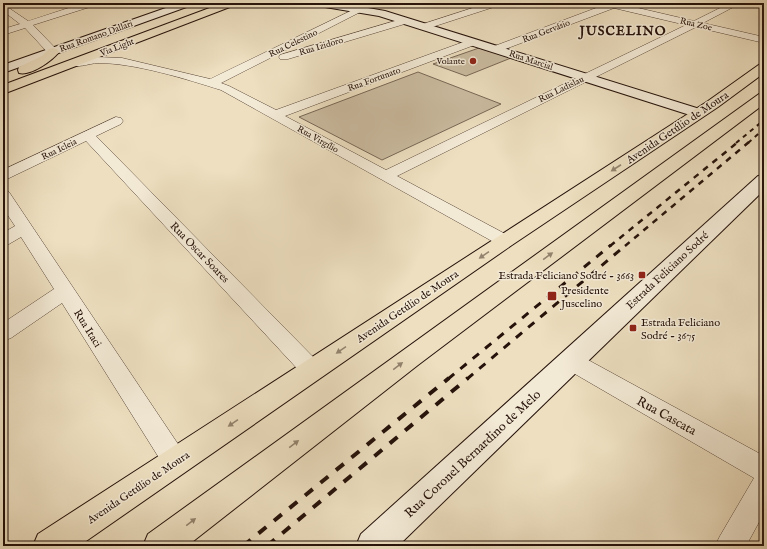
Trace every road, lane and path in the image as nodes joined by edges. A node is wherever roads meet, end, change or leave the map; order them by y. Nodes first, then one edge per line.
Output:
1 (93, 3) edge
2 (190, 3) edge
3 (216, 3) edge
4 (232, 3) edge
5 (319, 3) edge
6 (497, 3) edge
7 (737, 3) edge
8 (371, 4) edge
9 (612, 4) edge
10 (3, 7) edge
11 (405, 21) junction
12 (26, 24) junction
13 (695, 24) junction
14 (423, 27) junction
15 (3, 32) edge
16 (764, 40) edge
17 (473, 42) junction
18 (124, 44) junction
19 (280, 49) junction
20 (496, 49) junction
21 (53, 52) junction
22 (297, 54) junction
23 (122, 61) junction
24 (74, 63) junction
25 (764, 67) edge
26 (3, 69) edge
27 (237, 70) junction
28 (584, 77) junction
29 (3, 81) edge
30 (212, 83) junction
31 (3, 90) edge
32 (764, 97) edge
33 (698, 114) junction
34 (275, 115) junction
35 (116, 121) dead end
36 (88, 135) junction
37 (3, 176) edge
38 (385, 176) junction
39 (764, 180) edge
40 (3, 195) edge
41 (24, 228) junction
42 (3, 240) edge
43 (506, 241) junction
44 (65, 291) junction
45 (3, 333) edge
46 (571, 361) junction
47 (312, 370) junction
48 (175, 462) junction
49 (764, 470) edge
50 (764, 486) edge
51 (50, 546) edge
52 (160, 546) edge
53 (373, 546) edge
54 (730, 546) edge

1 - 12 street
2 - 21 street, Rua Romano Dallari
3 - 29 main road, Via Light
4 - 18 main road, Via Light
5 - 8 street, Rua Marcial
6 - 14 street
7 - 13 street, Rua Ladislau
8 - 11 street, Rua Marcial
8 - 19 street, Rua Celestino
9 - 13 street, Rua Zoe
9 - 20 street, Rua Gervásio
10 - 12 street
11 - 14 street, Rua Marcial
11 - 22 street, Rua Izidoro
12 - 15 street
12 - 21 street
13 - 16 street, Rua Zoe
13 - 28 street, Rua Ladislau
14 - 17 street, Rua Marcial
17 - 20 street, Rua Marcial
17 - 34 street, Rua Fortunato
18 - 23 street
18 - 24 main road, Via Light
19 - 22 street
19 - 27 street, Rua Celestino
20 - 28 street, Rua Marcial
21 - 26 street, Rua Romano Dallari
21 - 29 main road
22 - 27 street, Rua Izidoro
23 - 24 street, Rua Virgílio
23 - 30 street, Rua Virgílio
24 - 31 main road, Via Light
25 - 33 main road, Avenida Getúlio de Moura
27 - 30 street, Rua Celestino
28 - 33 street, Rua Marcial
28 - 38 street, Rua Ladislau
30 - 34 street, Rua Virgílio
52 -> 32 main road
33 -> 43 main road, Avenida Getúlio de Moura
34 - 38 street, Rua Virgílio
35 - 36 street, Rua Icleia
36 - 37 street, Rua Icleia
36 - 47 street, Rua Oscar Soares
38 - 43 street, Rua Virgílio
39 - 46 street, Estrada Feliciano Sodré
40 - 41 street, Rua Itaci
41 - 42 street
41 - 44 street, Rua Itaci
43 -> 47 main road, Avenida Getúlio de Moura
44 - 45 street
44 - 48 street, Rua Itaci
46 - 49 street, Rua Cascata
46 - 53 street, Rua Coronel Bernardino de Melo
47 -> 48 main road, Avenida Getúlio de Moura
48 - 51 main road, Avenida Getúlio de Moura
50 - 54 street

